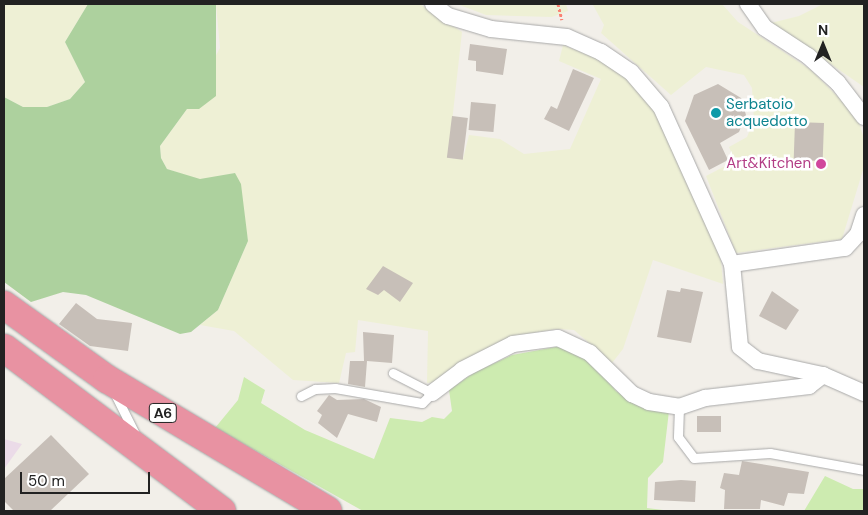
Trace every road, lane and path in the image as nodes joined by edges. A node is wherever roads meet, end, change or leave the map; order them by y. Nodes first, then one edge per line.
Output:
1 (433, 4) edge
2 (748, 4) edge
3 (864, 117) edge
4 (864, 215) edge
5 (732, 264) junction
6 (4, 305) edge
7 (4, 348) edge
8 (393, 373) dead end
9 (823, 375) junction
10 (107, 379) junction
11 (432, 393) junction
12 (864, 393) edge
13 (301, 396) dead end
14 (679, 407) junction
15 (146, 457) junction
16 (864, 470) edge
17 (222, 511) edge
18 (328, 511) edge

1 - 5 street
2 - 3 street
4 - 5 street
5 - 9 street
6 - 10 highway, A6
7 - 15 highway
8 - 11 lane
9 - 12 street
9 - 14 street
10 - 15 lane
10 - 18 highway, A6
11 - 13 lane
11 - 14 street
14 - 16 lane
15 - 17 highway

